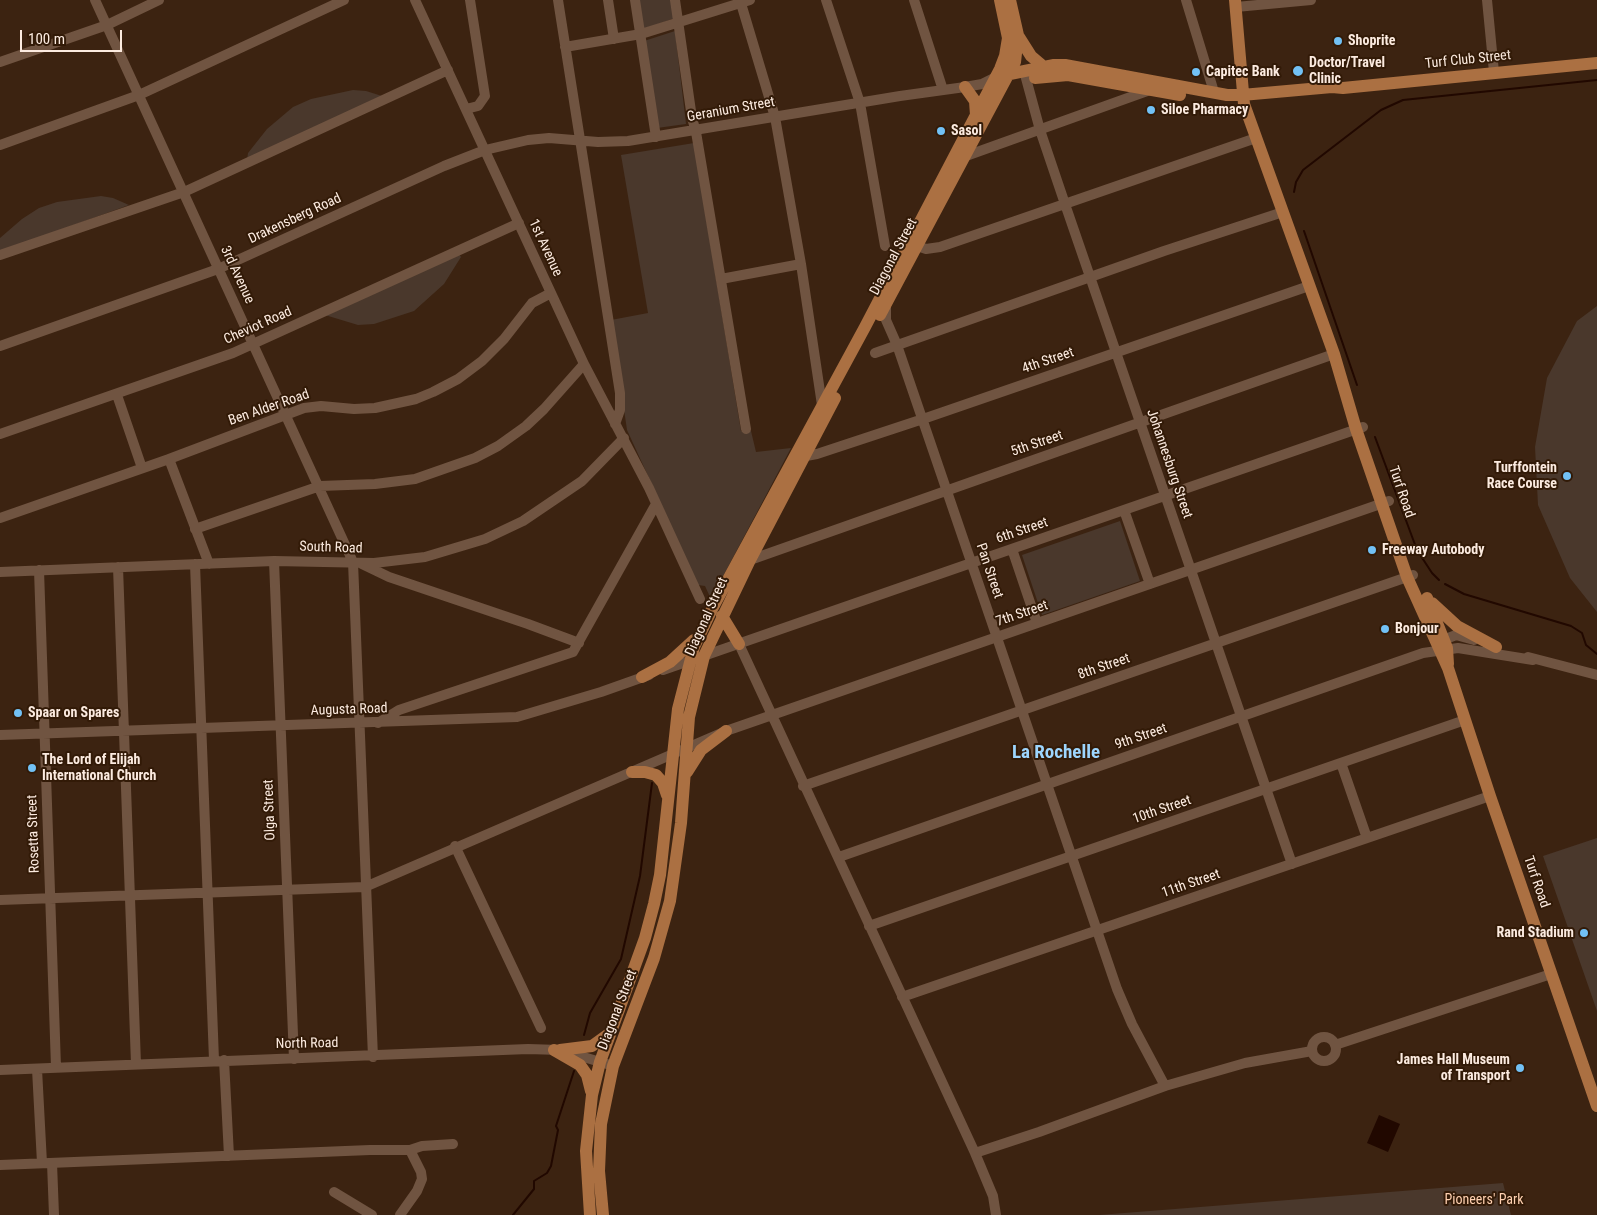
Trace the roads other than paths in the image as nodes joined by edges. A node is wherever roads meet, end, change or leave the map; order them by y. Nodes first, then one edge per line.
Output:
1 (95, 0) edge
2 (159, 0) edge
3 (344, 0) edge
4 (415, 0) edge
5 (470, 0) edge
6 (558, 0) edge
7 (608, 0) edge
8 (635, 0) edge
9 (675, 0) edge
10 (826, 0) edge
11 (914, 0) edge
12 (1000, 0) edge
13 (1010, 0) edge
14 (1186, 0) edge
15 (1311, 0) edge
16 (1488, 0) edge
17 (744, 1) edge
18 (1235, 3) edge
19 (679, 22) junction
20 (107, 25) junction
21 (640, 34) junction
22 (1018, 35) junction
23 (614, 39) junction
24 (565, 47) junction
25 (0, 62) edge
26 (1597, 63) edge
27 (1044, 67) junction
28 (448, 70) junction
29 (1494, 72) junction
30 (1025, 75) junction
31 (997, 81) junction
32 (965, 87) junction
33 (943, 90) junction
34 (1150, 90) junction
35 (1214, 92) junction
36 (139, 94) junction
37 (1243, 100) junction
38 (860, 103) junction
39 (466, 109) junction
40 (775, 117) junction
41 (976, 117) junction
42 (1040, 130) junction
43 (696, 132) junction
44 (656, 137) junction
45 (1256, 138) junction
46 (580, 140) junction
47 (0, 145) edge
48 (485, 150) junction
49 (966, 156) junction
50 (184, 192) junction
51 (1065, 204) junction
52 (1283, 212) junction
53 (519, 224) junction
54 (885, 246) dead end
55 (912, 249) junction
56 (0, 255) edge
57 (801, 264) junction
58 (218, 269) junction
59 (1090, 277) junction
60 (721, 278) junction
61 (1309, 286) junction
62 (551, 293) junction
63 (886, 305) junction
64 (254, 344) junction
65 (897, 345) junction
66 (0, 346) edge
67 (1116, 352) junction
68 (875, 353) dead end
69 (1334, 354) junction
70 (584, 364) junction
71 (117, 395) junction
72 (822, 406) junction
73 (286, 416) junction
74 (923, 419) junction
75 (1140, 422) junction
76 (615, 424) junction
77 (1360, 428) junction
78 (746, 429) dead end
79 (0, 434) edge
80 (624, 438) junction
81 (802, 454) junction
82 (169, 459) junction
83 (142, 468) junction
84 (320, 486) junction
85 (947, 490) junction
86 (1165, 496) junction
87 (1386, 503) junction
88 (656, 504) junction
89 (1124, 510) junction
90 (0, 518) edge
91 (195, 529) junction
92 (1012, 549) junction
93 (750, 560) junction
94 (274, 561) junction
95 (358, 562) junction
96 (972, 563) junction
97 (195, 564) junction
98 (209, 564) junction
99 (118, 567) junction
100 (39, 570) junction
101 (1191, 570) junction
102 (0, 572) edge
103 (1410, 576) junction
104 (1150, 584) junction
105 (700, 599) dead end
106 (1428, 600) junction
107 (722, 616) junction
108 (1037, 623) junction
109 (699, 636) junction
110 (997, 637) junction
111 (579, 643) junction
112 (1216, 643) junction
113 (739, 644) junction
114 (1441, 645) junction
115 (1496, 647) junction
116 (704, 656) junction
117 (1533, 660) junction
118 (690, 661) junction
119 (1597, 675) edge
120 (642, 677) junction
121 (1022, 710) junction
122 (771, 715) junction
123 (1241, 716) junction
124 (1465, 720) junction
125 (360, 723) junction
126 (377, 723) junction
127 (281, 726) junction
128 (201, 728) junction
129 (123, 731) junction
130 (726, 731) junction
131 (44, 734) junction
132 (0, 735) edge
133 (687, 748) junction
134 (673, 754) junction
135 (1341, 763) junction
136 (632, 772) junction
137 (684, 778) junction
138 (1047, 784) junction
139 (803, 786) junction
140 (1266, 789) junction
141 (1490, 796) junction
142 (668, 800) junction
143 (1367, 838) junction
144 (455, 846) junction
145 (1071, 856) junction
146 (839, 857) junction
147 (1292, 864) junction
148 (365, 887) junction
149 (286, 890) junction
150 (208, 893) junction
151 (130, 896) junction
152 (50, 899) junction
153 (0, 900) edge
154 (869, 926) junction
155 (1097, 930) junction
156 (1551, 974) junction
157 (902, 997) junction
158 (541, 1028) dead end
159 (611, 1033) junction
160 (1335, 1045) junction
161 (557, 1050) junction
162 (1312, 1051) junction
163 (373, 1057) junction
164 (294, 1059) junction
165 (219, 1060) junction
166 (136, 1064) junction
167 (606, 1064) junction
168 (56, 1068) junction
169 (37, 1069) junction
170 (0, 1070) edge
171 (1593, 1078) edge
172 (1165, 1086) junction
173 (592, 1096) junction
174 (1597, 1106) edge
175 (452, 1144) dead end
176 (410, 1150) junction
177 (975, 1153) junction
178 (229, 1156) junction
179 (47, 1163) junction
180 (0, 1165) edge
181 (334, 1192) dead end
182 (54, 1215) edge
183 (372, 1215) edge
184 (400, 1215) edge
185 (590, 1215) edge
186 (603, 1215) edge
187 (996, 1215) edge

1 - 20 street, 3rd Avenue
2 - 20 street
3 - 36 street
4 - 28 street, 1st Avenue
5 - 39 street
6 - 24 street
7 - 23 street
8 - 21 street
9 - 19 street
10 - 38 street
11 - 33 street
12 - 31 main road
13 - 22 main road
14 - 35 street
15 - 18 street
16 - 29 street
17 - 19 street
17 - 40 street
18 - 37 main road, Turf Road
19 - 21 street
19 - 43 street
20 - 25 street
20 - 36 street, 3rd Avenue
21 - 23 street
21 - 44 street
22 - 27 main road
22 - 31 main road
23 - 24 street
24 - 46 street
26 - 29 main road, Turf Club Street
27 - 30 main road, Geranium Street
27 - 35 main road, Geranium Street
28 - 39 street, 1st Avenue
28 - 50 street
29 - 37 main road, Turf Club Street
30 - 31 main road, Geranium Street
30 - 34 main road, Geranium Street
30 - 42 street, Johannesburg Street
31 - 32 street, Geranium Street
31 - 41 main road, Diagonal Street
31 - 49 main road, Diagonal Street
32 - 33 street, Geranium Street
32 - 41 main road
33 - 38 street, Geranium Street
34 - 37 main road, Geranium Street
34 - 42 street
35 - 37 main road, Geranium Street
36 - 47 street
36 - 50 street, 3rd Avenue
37 - 45 main road, Turf Road
38 - 40 street, Geranium Street
38 - 54 street
39 - 48 street, 1st Avenue
40 - 43 street, Geranium Street
40 - 57 street
41 - 55 main road, Diagonal Street
42 - 49 street
42 - 51 street, Johannesburg Street
43 - 44 street, Geranium Street
43 - 60 street
44 - 46 street, Geranium Street
45 - 51 street
45 - 52 main road, Turf Road
46 - 48 street, Geranium Street
46 - 76 street
48 - 53 street, 1st Avenue
48 - 58 street, Drakensberg Road
49 - 55 main road, Diagonal Street
50 - 56 street
50 - 58 street, 3rd Avenue
51 - 55 street
51 - 59 street, Johannesburg Street
52 - 59 street
52 - 61 main road, Turf Road
53 - 62 street, 1st Avenue
53 - 64 street, Cheviot Road
55 - 63 main road, Diagonal Street
55 - 72 main road, Diagonal Street
57 - 60 street
57 - 72 street
58 - 64 street, 3rd Avenue
58 - 66 street, Drakensberg Road
59 - 65 street
59 - 67 street, Johannesburg Street
60 - 78 street
61 - 67 street, 4th Street
61 - 69 main road, Turf Road
62 - 70 street, 1st Avenue
62 - 73 street, Ben Alder Road
63 - 65 street, Pan Street
63 - 81 main road, Diagonal Street
64 - 71 street, Cheviot Road
64 - 73 street, 3rd Avenue
65 - 68 street
65 - 74 street, Pan Street
67 - 74 street, 4th Street
67 - 75 street, Johannesburg Street
69 - 75 street, 5th Street
69 - 77 main road, Turf Road
70 - 76 street, 1st Avenue
70 - 84 street
71 - 79 street, Cheviot Road
71 - 83 street
72 - 81 main road, Diagonal Street
73 - 82 street, Ben Alder Road
73 - 84 street, 3rd Avenue
74 - 81 street, 4th Street
74 - 85 street, Pan Street
75 - 85 street, 5th Street
75 - 86 street, Johannesburg Street
76 - 80 street, 1st Avenue
77 - 86 street, 6th Street
77 - 87 main road, Turf Road
80 - 88 street, 1st Avenue
80 - 95 street, South Road
81 - 93 main road, Diagonal Street
81 - 109 main road, Diagonal Street
82 - 83 street, Ben Alder Road
82 - 91 street
83 - 90 street, Ben Alder Road
84 - 91 street
84 - 95 street, 3rd Avenue
85 - 93 street, 5th Street
85 - 96 street, Pan Street
86 - 89 street, 6th Street
86 - 101 street, Johannesburg Street
87 - 101 street, 7th Street
87 - 103 main road, Turf Road
88 - 105 street, 1st Avenue
88 - 111 street
89 - 92 street, 6th Street
89 - 104 street
91 - 98 street
92 - 96 street, 6th Street
92 - 108 street
93 - 107 main road, Diagonal Street
94 - 95 street, South Road
94 - 98 street, South Road
94 - 127 street, Olga Street
95 - 111 street
95 - 125 street
96 - 110 street, Pan Street
96 - 113 street, 6th Street
97 - 98 street, South Road
97 - 99 street, South Road
97 - 128 street
99 - 100 street, South Road
99 - 129 street
100 - 102 street, South Road
100 - 131 street, Rosetta Street
101 - 104 street, 7th Street
101 - 112 street, Johannesburg Street
103 - 106 main road, Turf Road
103 - 112 street, 8th Street
103 - 114 main road, Turf Road
104 - 108 street, 7th Street
106 - 114 main road, Turf Road
106 - 115 main road
107 - 113 main road
107 - 116 main road, Diagonal Street
108 - 110 street, 7th Street
109 - 118 main road, Diagonal Street
109 - 120 main road
110 - 121 street, Pan Street
110 - 122 street, 7th Street
111 - 126 street
112 - 121 street, 8th Street
112 - 123 street, Johannesburg Street
113 - 116 street, 6th Street
113 - 122 street
114 - 115 street
114 - 117 street
114 - 123 street, 9th Street
114 - 124 main road, Turf Road
115 - 117 street
116 - 118 street, 6th Street
116 - 133 main road, Diagonal Street
117 - 119 street
118 - 120 street, Augusta Road
118 - 134 main road, Diagonal Street
120 - 126 street, Augusta Road
121 - 138 street, Pan Street
121 - 139 street, 8th Street
122 - 130 street, 7th Street
122 - 139 street
123 - 138 street, 9th Street
123 - 140 street, Johannesburg Street
124 - 135 street, 10th Street
124 - 141 main road, Turf Road
125 - 126 street, Augusta Road
125 - 127 street, Augusta Road
125 - 148 street
127 - 128 street, Augusta Road
127 - 149 street, Olga Street
128 - 129 street, Augusta Road
128 - 150 street
129 - 131 street, Augusta Road
129 - 151 street
130 - 133 street, 7th Street
130 - 137 main road
131 - 132 street, Augusta Road
131 - 152 street, Rosetta Street
133 - 134 street, 7th Street
133 - 137 main road, Diagonal Street
134 - 136 street, 7th Street
134 - 142 main road, Diagonal Street
135 - 140 street, 10th Street
135 - 143 street
136 - 142 main road
136 - 144 street, 7th Street
137 - 167 main road, Diagonal Street
138 - 145 street, Pan Street
138 - 146 street, 9th Street
139 - 146 street
140 - 145 street, 10th Street
140 - 147 street, Johannesburg Street
141 - 143 street, 11th Street
141 - 156 main road, Turf Road
142 - 159 main road, Diagonal Street
143 - 147 street, 11th Street
144 - 148 street, 7th Street
144 - 158 street
145 - 154 street, 10th Street
145 - 155 street, Pan Street
146 - 154 street
147 - 155 street, 11th Street
148 - 149 street
148 - 163 street
149 - 150 street
149 - 164 street, Olga Street
150 - 151 street
150 - 165 street
151 - 152 street
151 - 166 street
152 - 153 street
152 - 168 street, Rosetta Street
154 - 157 street
155 - 157 street, 11th Street
155 - 172 street, Pan Street
156 - 160 street
156 - 171 main road, Turf Road
157 - 177 street
159 - 161 main road
159 - 167 main road, Diagonal Street
160 - 162 street
160 - 162 street
161 - 163 street, North Road
161 - 167 street, North Road
161 - 173 main road
162 - 172 street
163 - 164 street, North Road
164 - 165 street, North Road
165 - 166 street, North Road
165 - 178 street
166 - 168 street, North Road
167 - 173 main road, Diagonal Street
167 - 186 main road, Diagonal Street
168 - 169 street, North Road
169 - 170 street, North Road
169 - 179 street
171 - 174 main road, Turf Road
172 - 177 street
173 - 185 main road, Diagonal Street
175 - 176 street
176 - 178 street
176 - 184 street
177 - 187 street
178 - 179 street
179 - 180 street
179 - 182 street
181 - 183 street

